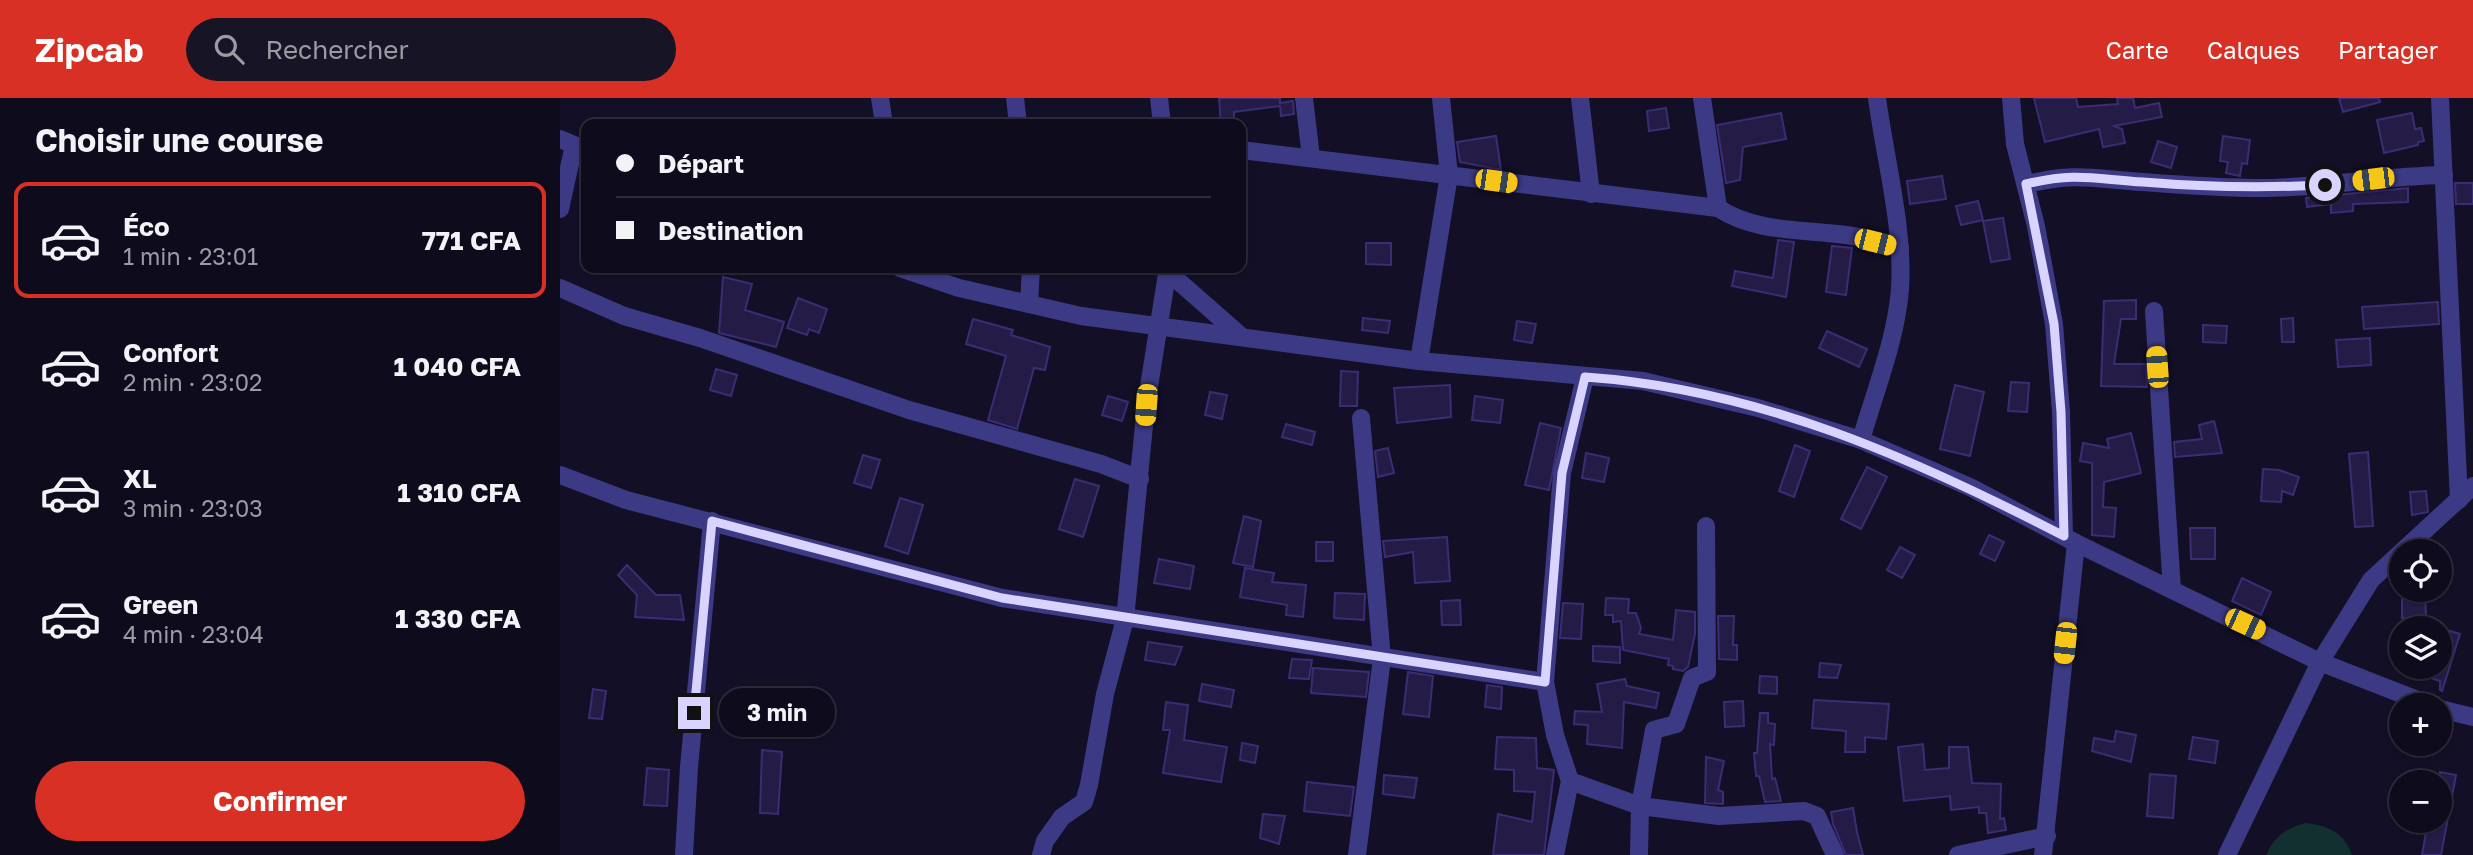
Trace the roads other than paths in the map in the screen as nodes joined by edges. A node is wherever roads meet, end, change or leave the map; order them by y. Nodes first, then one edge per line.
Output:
1 (880, 98) edge
2 (1015, 98) edge
3 (1159, 98) edge
4 (1304, 98) edge
5 (1441, 98) edge
6 (1580, 98) edge
7 (1702, 98) edge
8 (1877, 98) edge
9 (2011, 98) edge
10 (2440, 98) edge
11 (883, 119) edge
12 (1017, 119) edge
13 (1161, 119) edge
14 (573, 145) edge
15 (1246, 150) edge
16 (1311, 157) junction
17 (1449, 175) junction
18 (2444, 175) junction
19 (2026, 184) junction
20 (1591, 194) junction
21 (1718, 208) junction
22 (560, 209) edge
23 (1900, 248) junction
24 (914, 273) edge
25 (1031, 273) edge
26 (1167, 273) edge
27 (1171, 273) edge
28 (560, 288) edge
29 (1028, 304) junction
30 (2154, 312) dead end
31 (1158, 325) junction
32 (1242, 337) junction
33 (1419, 362) junction
34 (1585, 377) junction
35 (1361, 418) dead end
36 (1861, 440) junction
37 (560, 475) edge
38 (1140, 479) junction
39 (2473, 486) edge
40 (2459, 500) junction
41 (712, 521) junction
42 (1706, 526) dead end
43 (2070, 540) junction
44 (2172, 590) junction
45 (1125, 619) junction
46 (1382, 658) junction
47 (2320, 662) junction
48 (1545, 682) junction
49 (2399, 693) edge
50 (2452, 712) edge
51 (2473, 717) edge
52 (1570, 781) junction
53 (1640, 806) junction
54 (2047, 836) junction
55 (684, 855) edge
56 (1041, 855) edge
57 (1357, 855) edge
58 (1555, 855) edge
59 (1639, 855) edge
60 (1835, 855) edge
61 (1958, 855) edge
62 (2043, 855) edge
63 (2227, 855) edge

1 - 11 street
2 - 12 street
3 - 13 street
4 - 16 street
5 - 17 street
6 - 20 street
7 - 21 street
8 - 23 street
9 - 19 street
10 - 18 street
14 - 22 street
15 - 16 street
16 - 17 street
17 - 20 street
17 - 33 street
18 - 19 street
18 - 40 street
19 - 43 street
20 - 21 street
21 - 23 street
23 - 36 street
24 - 29 street
25 - 29 street
26 - 31 street
27 - 32 street
28 - 38 street
29 - 31 street
30 - 44 street
31 - 32 street
31 - 38 street
32 - 33 street
33 - 34 street
34 - 36 street
34 - 48 street
35 - 46 street
36 - 43 street
37 - 41 street
38 - 45 street
39 - 40 street
40 - 47 street
41 - 45 street
41 - 55 street
42 - 53 street
43 - 44 street
43 - 54 street
44 - 47 street
45 - 46 street
45 - 56 street
46 - 48 street
46 - 57 street
47 - 49 street
47 - 63 street
48 - 52 street
50 - 51 street
52 - 53 street
52 - 58 street
53 - 59 street
53 - 60 street
54 - 61 street
54 - 62 street

